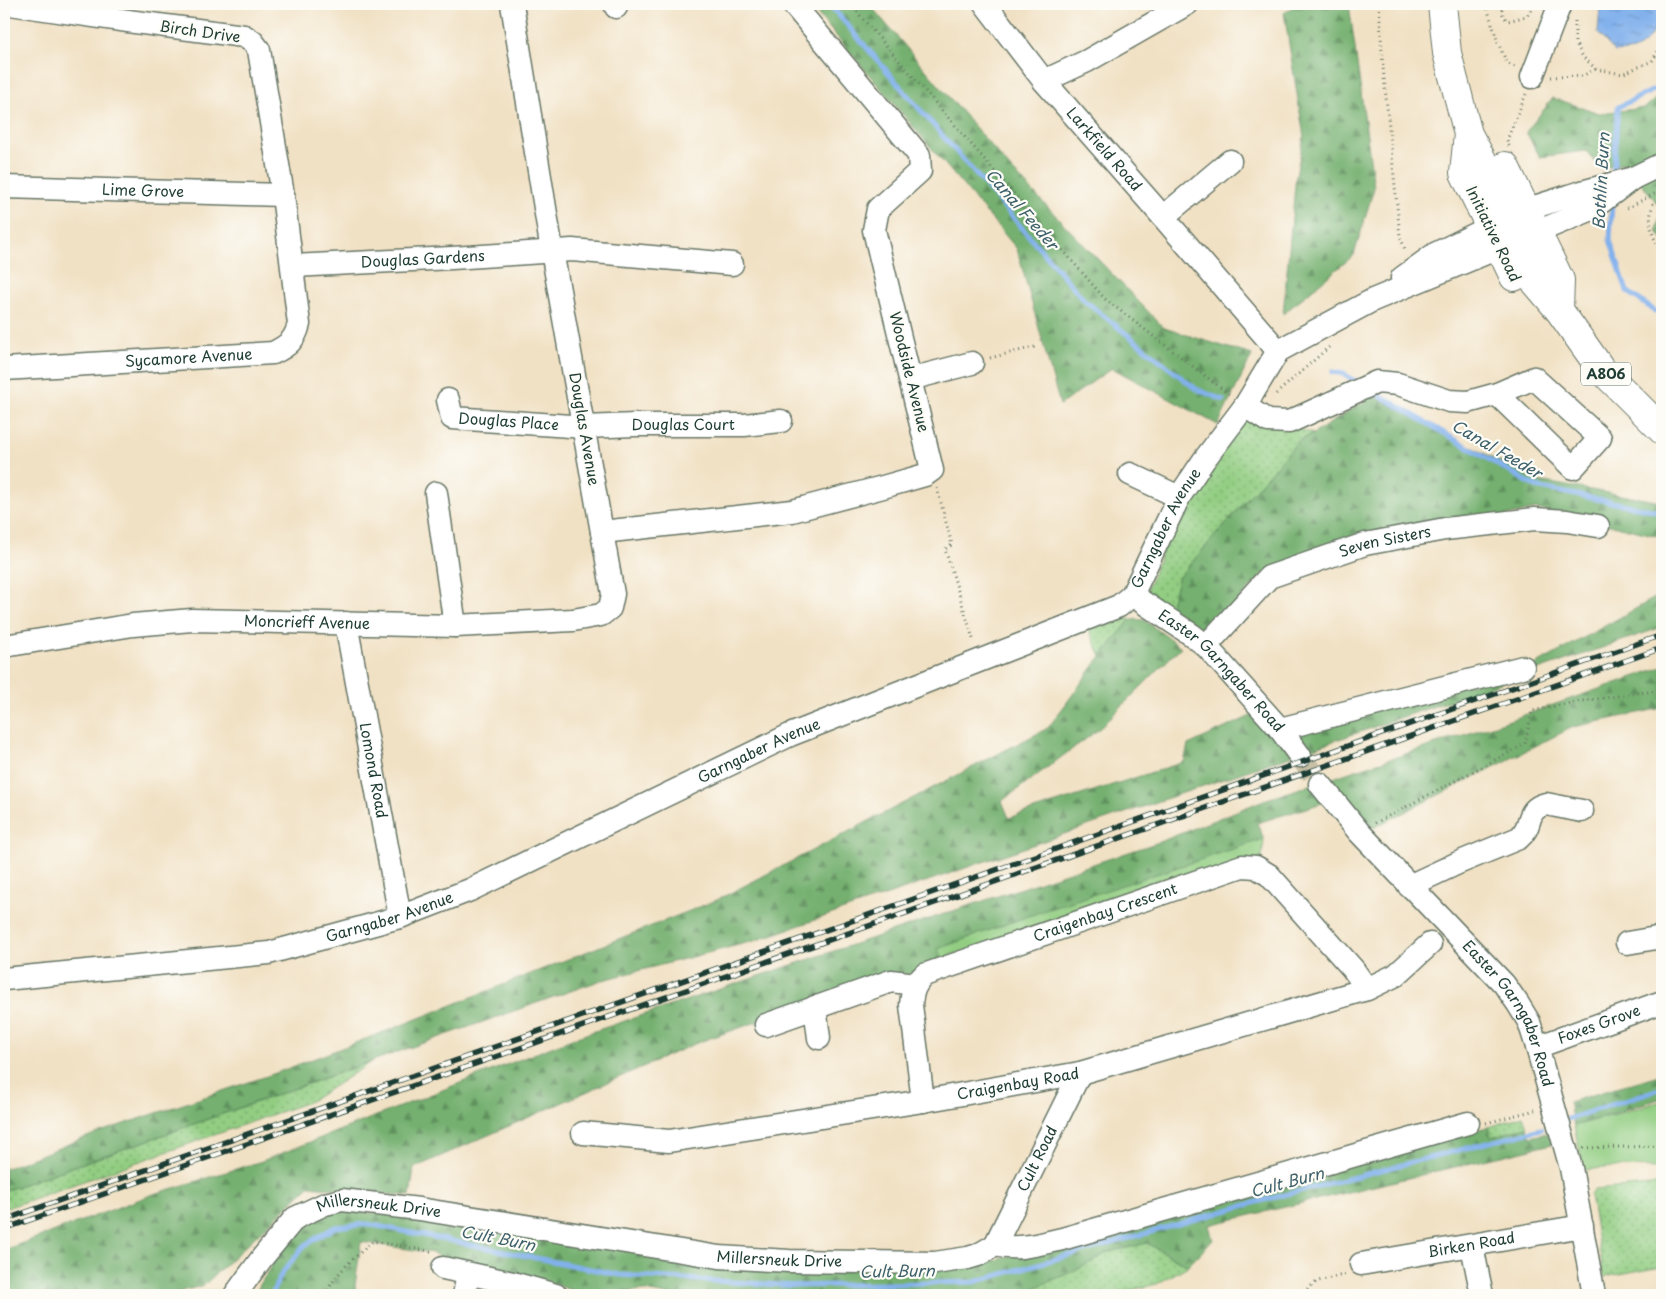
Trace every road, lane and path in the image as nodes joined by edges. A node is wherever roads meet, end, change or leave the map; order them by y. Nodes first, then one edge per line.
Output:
1 (10, 4) edge
2 (512, 4) edge
3 (793, 4) edge
4 (850, 4) edge
5 (985, 4) edge
6 (1187, 4) edge
7 (1378, 4) edge
8 (1442, 4) edge
9 (1486, 4) edge
10 (1500, 4) edge
11 (1535, 4) edge
12 (1568, 10) edge
13 (1662, 45) edge
14 (1596, 69) junction
15 (1532, 77) junction
16 (1044, 82) junction
17 (1468, 134) junction
18 (1510, 149) dead end
19 (1230, 161) dead end
20 (1662, 164) edge
21 (4, 187) edge
22 (1662, 190) edge
23 (283, 195) junction
24 (1662, 199) edge
25 (1636, 204) dead end
26 (1163, 217) junction
27 (1512, 229) junction
28 (552, 251) junction
29 (1662, 253) edge
30 (1407, 255) dead end
31 (732, 264) dead end
32 (293, 266) junction
33 (1559, 310) junction
34 (1333, 343) dead end
35 (1038, 346) dead end
36 (1278, 351) junction
37 (972, 362) joint
38 (4, 369) edge
39 (910, 379) junction
40 (1497, 394) dead end
41 (1274, 395) dead end
42 (448, 400) dead end
43 (1245, 406) junction
44 (781, 421) dead end
45 (584, 427) junction
46 (1662, 430) edge
47 (932, 470) junction
48 (1128, 472) dead end
49 (436, 493) dead end
50 (1179, 497) junction
51 (1598, 526) dead end
52 (602, 532) junction
53 (1132, 595) junction
54 (610, 608) joint
55 (346, 623) junction
56 (455, 626) junction
57 (4, 646) edge
58 (1206, 646) junction
59 (980, 661) junction
60 (1523, 667) dead end
61 (1662, 690) edge
62 (1280, 729) junction
63 (1300, 756) tunnel mouth
64 (1320, 784) tunnel mouth
65 (1582, 811) dead end
66 (1359, 832) junction
67 (1409, 886) junction
68 (400, 917) junction
69 (1662, 937) edge
70 (1627, 942) dead end
71 (1430, 944) dead end
72 (4, 979) edge
73 (916, 984) junction
74 (1367, 989) junction
75 (1662, 1002) edge
76 (815, 1007) junction
77 (766, 1025) dead end
78 (819, 1038) dead end
79 (1536, 1047) junction
80 (1080, 1073) junction
81 (923, 1101) junction
82 (1553, 1105) junction
83 (1468, 1123) joint
84 (584, 1133) dead end
85 (1662, 1146) edge
86 (1565, 1149) junction
87 (1582, 1226) junction
88 (995, 1245) junction
89 (1472, 1246) junction
90 (1361, 1264) joint
91 (443, 1268) joint
92 (466, 1285) edge
93 (235, 1295) edge
94 (326, 1295) edge
95 (556, 1295) edge
96 (1299, 1295) edge
97 (1482, 1295) edge
98 (1594, 1295) edge

1 - 23 street, Birch Drive
2 - 28 street, Douglas Avenue
3 - 39 street, Woodside Avenue
4 - 43 path
5 - 16 street, Larkfield Road
6 - 16 street
7 - 30 path
8 - 17 main road, Initiative Road / A806
9 - 15 path
10 - 11 path
12 - 14 path
12 - 15 street
13 - 14 path
14 - 15 path
15 - 18 path
16 - 26 street, Larkfield Road
17 - 27 main road, Initiative Road / A806
17 - 27 main road, Initiative Road / A806
19 - 26 street
20 - 27 street
21 - 23 street, Lime Grove
22 - 25 path
23 - 32 street, Birch Drive
24 - 29 path
26 - 36 street, Larkfield Road
27 - 33 main road, Initiative Road / A806
27 - 33 main road, Initiative Road / A806
27 - 36 street
28 - 31 street
28 - 32 street, Douglas Gardens
28 - 45 street, Douglas Avenue
32 - 38 street, Sycamore Avenue
33 - 46 main road, Initiative Road / A806
34 - 41 path
35 - 37 path
36 - 43 street, Garngaber Avenue
37 - 39 street
39 - 47 street, Woodside Avenue
40 - 43 street
42 - 45 street, Douglas Place
43 - 50 street, Garngaber Avenue
44 - 45 street, Douglas Court
45 - 52 street, Douglas Avenue
47 - 52 street
47 - 59 path
48 - 50 street
49 - 56 street
50 - 53 street, Garngaber Avenue
51 - 58 street, Seven Sisters
52 - 54 street, Douglas Avenue
53 - 58 street, Easter Garngaber Road
53 - 59 street, Garngaber Avenue
54 - 56 street, Moncrieff Avenue
55 - 56 street, Moncrieff Avenue
55 - 57 street, Moncrieff Avenue
55 - 68 street, Lomond Road
58 - 62 street, Easter Garngaber Road
59 - 68 street, Garngaber Avenue
60 - 62 street
61 - 66 path
62 - 63 street, Easter Garngaber Road
64 - 66 street, Easter Garngaber Road
65 - 67 street
66 - 67 street, Easter Garngaber Road
67 - 79 street, Easter Garngaber Road
68 - 72 street, Garngaber Avenue
69 - 70 street
71 - 74 street, Craigenbay Road
73 - 74 street, Craigenbay Crescent
73 - 76 street
73 - 81 street
74 - 80 street, Craigenbay Road
75 - 79 street, Foxes Grove
76 - 77 street
76 - 78 street
79 - 82 street, Easter Garngaber Road
80 - 81 street, Craigenbay Road
80 - 88 street, Cult Road
81 - 84 street, Craigenbay Road
82 - 83 path
82 - 86 street, Easter Garngaber Road
83 - 88 street
85 - 86 path
86 - 87 street, Easter Garngaber Road
87 - 89 street, Birken Road
87 - 98 street, Easter Garngaber Road
88 - 93 street, Millersneuk Drive
89 - 90 street, Birken Road
89 - 97 street
90 - 96 path
91 - 92 street
91 - 94 path
92 - 95 street

